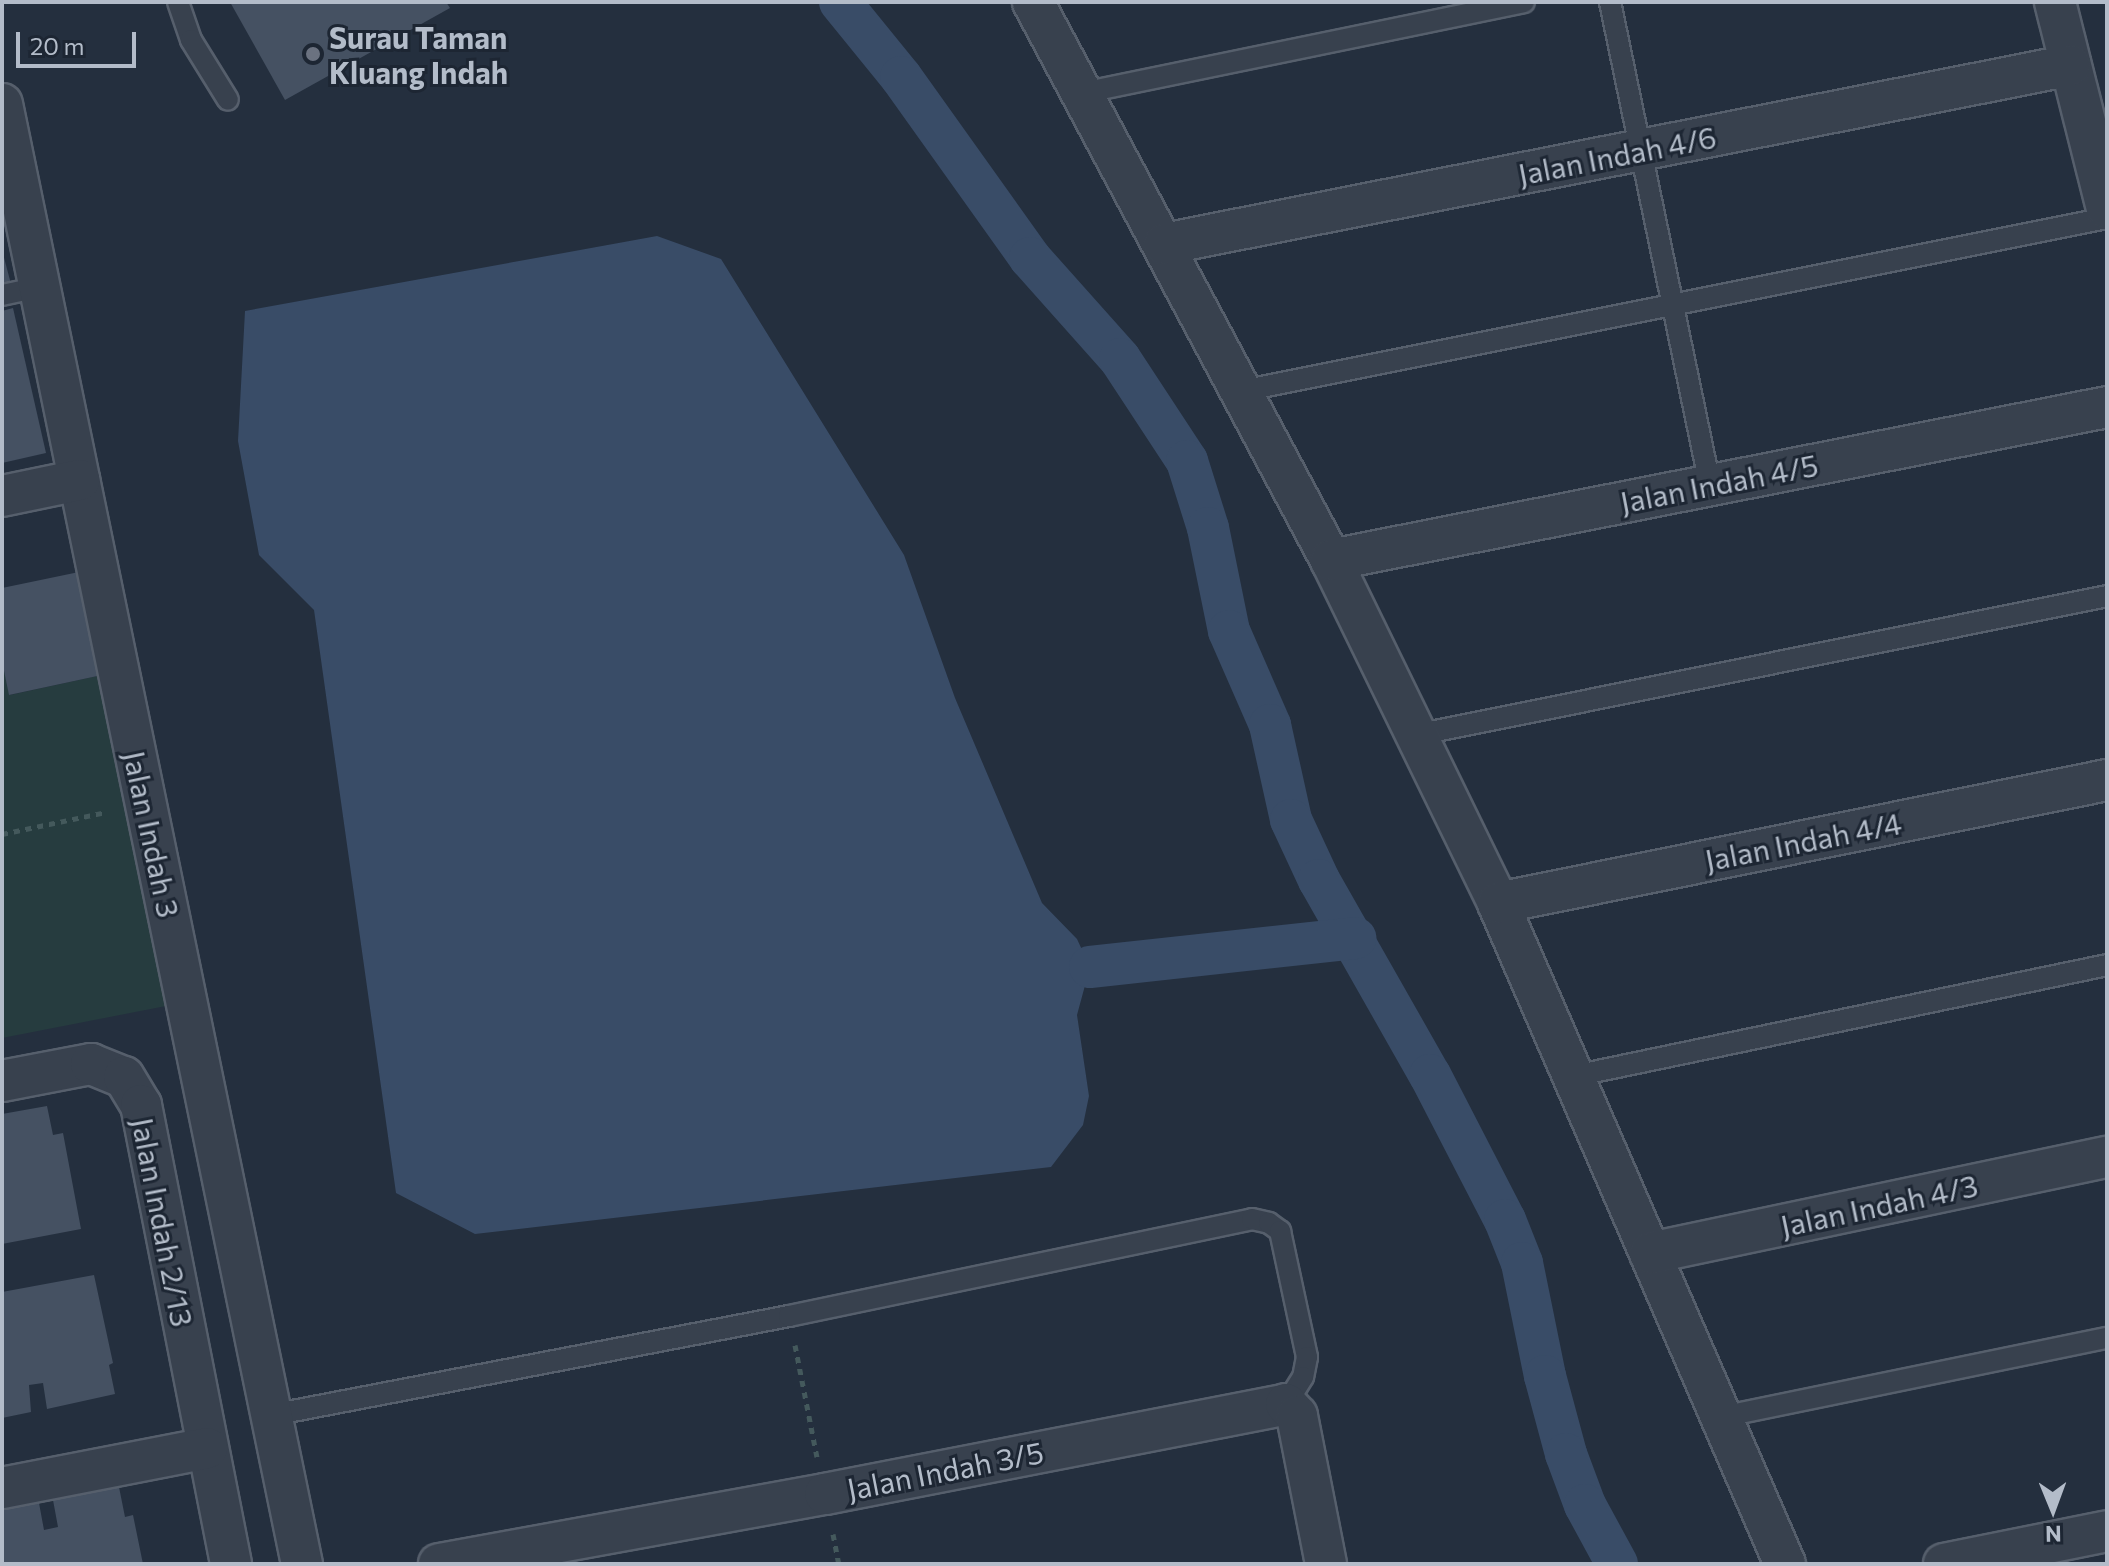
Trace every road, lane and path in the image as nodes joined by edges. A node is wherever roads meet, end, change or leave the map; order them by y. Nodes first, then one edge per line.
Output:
1 (178, 2) edge
2 (1033, 2) edge
3 (1524, 2) edge
4 (1610, 2) edge
5 (2055, 2) edge
6 (2071, 65) junction
7 (1082, 93) junction
8 (228, 100) dead end
9 (2, 104) edge
10 (1640, 151) junction
11 (2107, 209) edge
12 (2107, 218) edge
13 (1164, 244) junction
14 (21, 291) edge
15 (1673, 305) junction
16 (1242, 391) junction
17 (2107, 407) edge
18 (79, 480) junction
19 (1710, 485) junction
20 (2, 496) edge
21 (1331, 560) junction
22 (2107, 596) edge
23 (1416, 735) junction
24 (2107, 780) edge
25 (146, 803) junction
26 (2, 834) edge
27 (1498, 903) junction
28 (2107, 965) edge
29 (1574, 1076) junction
30 (2, 1081) edge
31 (2107, 1157) edge
32 (1650, 1253) junction
33 (789, 1316) junction
34 (2107, 1338) edge
35 (1286, 1404) junction
36 (272, 1415) junction
37 (1721, 1417) junction
38 (207, 1448) junction
39 (2, 1488) edge
40 (825, 1494) junction
41 (2107, 1531) edge
42 (231, 1564) edge
43 (302, 1564) edge
44 (439, 1564) edge
45 (839, 1564) edge
46 (1326, 1564) edge
47 (1785, 1564) edge
48 (1944, 1564) edge

1 - 8 lane
2 - 7 street
3 - 7 lane
4 - 10 lane
5 - 6 street
6 - 10 street, Jalan Indah 4/6
6 - 11 street
7 - 13 street
9 - 14 street, Jalan Indah 3
10 - 13 street, Jalan Indah 4/6
10 - 15 lane
12 - 15 lane
13 - 16 street
14 - 18 street, Jalan Indah 3
15 - 16 lane
15 - 19 lane
16 - 21 street
17 - 19 street, Jalan Indah 4/5
18 - 20 street
18 - 25 street, Jalan Indah 3
19 - 21 street, Jalan Indah 4/5
21 - 23 street
22 - 23 lane
23 - 27 street
24 - 27 street, Jalan Indah 4/4
25 - 26 path
25 - 36 street, Jalan Indah 3
27 - 29 street
28 - 29 lane
29 - 32 street
30 - 38 street, Jalan Indah 2/13
31 - 32 street, Jalan Indah 4/3
32 - 37 street
33 - 35 lane
33 - 36 lane
33 - 40 path
34 - 37 lane
35 - 40 street, Jalan Indah 3/5
35 - 46 street
36 - 43 street, Jalan Indah 3
37 - 47 street
38 - 39 street
38 - 42 street, Jalan Indah 2/13
40 - 44 street, Jalan Indah 3/5
40 - 45 path
41 - 48 street

